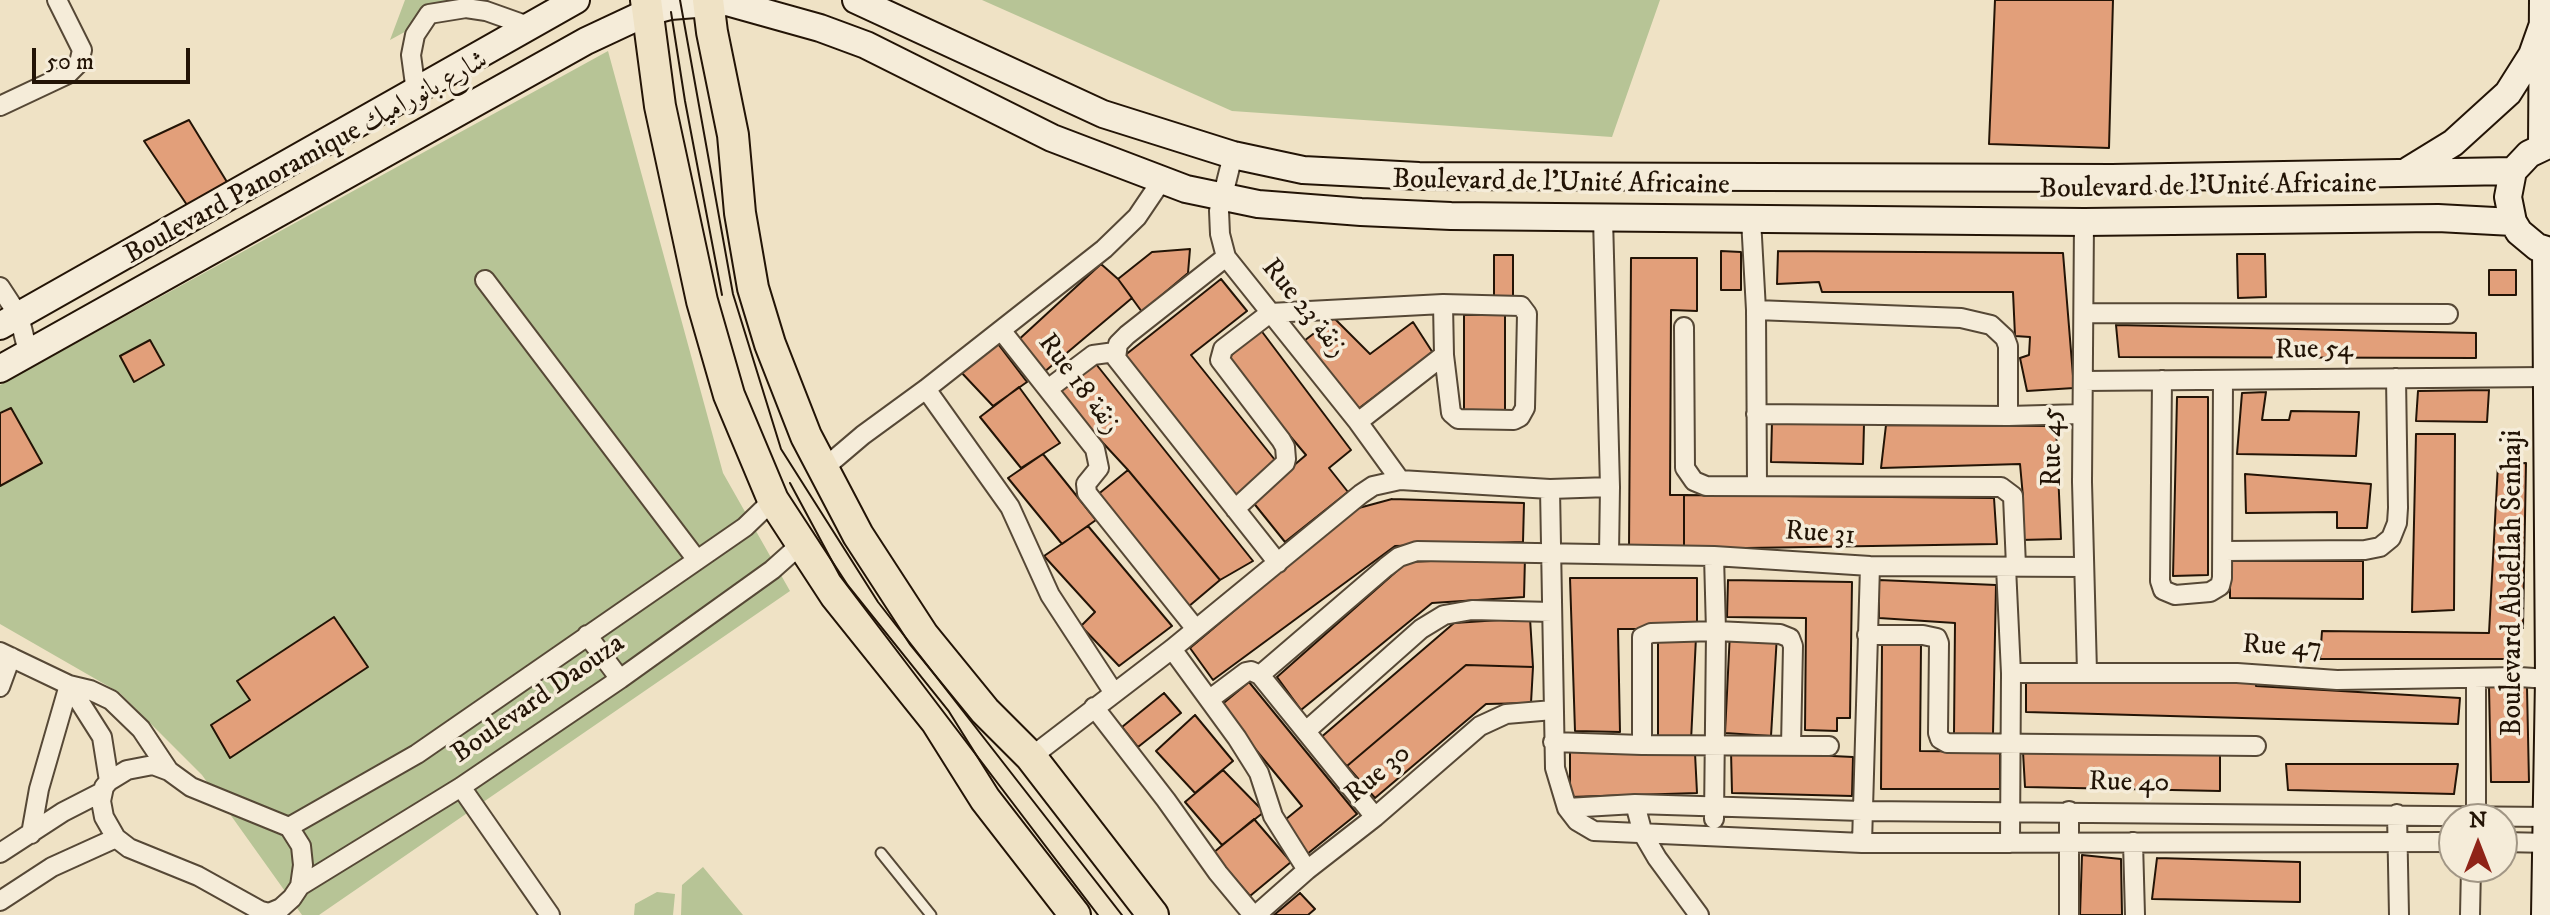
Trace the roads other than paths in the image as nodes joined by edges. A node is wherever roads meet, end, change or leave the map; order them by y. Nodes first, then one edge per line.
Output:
1 (57, 0) edge
2 (576, 0) edge
3 (856, 0) edge
4 (709, 1) edge
5 (647, 6) edge
6 (424, 7) edge
7 (2543, 12) edge
8 (531, 27) junction
9 (416, 92) junction
10 (0, 106) edge
11 (2546, 145) edge
12 (1233, 155) junction
13 (2513, 171) junction
14 (2403, 173) junction
15 (1162, 180) junction
16 (1222, 195) junction
17 (1603, 218) junction
18 (1751, 219) junction
19 (2084, 222) junction
20 (2513, 222) junction
21 (2548, 251) edge
22 (1226, 257) junction
23 (485, 280) dead end
24 (0, 287) edge
25 (1443, 304) junction
26 (1756, 310) junction
27 (1270, 313) junction
28 (2084, 313) junction
29 (2448, 314) dead end
30 (9, 321) edge
31 (1684, 327) dead end
32 (1001, 330) junction
33 (28, 352) junction
34 (1115, 352) junction
35 (1444, 355) junction
36 (0, 369) edge
37 (2545, 377) junction
38 (2396, 378) junction
39 (2162, 380) junction
40 (2223, 380) junction
41 (2083, 381) junction
42 (926, 389) junction
43 (1048, 389) junction
44 (1756, 414) junction
45 (2082, 414) junction
46 (2008, 416) junction
47 (1358, 422) junction
48 (823, 469) junction
49 (1400, 480) junction
50 (1757, 485) junction
51 (1610, 487) junction
52 (1550, 489) junction
53 (773, 500) junction
54 (1235, 509) junction
55 (800, 545) junction
56 (2223, 551) junction
57 (1553, 553) junction
58 (1609, 554) junction
59 (1714, 556) junction
60 (697, 560) junction
61 (1278, 563) junction
62 (1870, 566) junction
63 (2011, 567) junction
64 (2084, 567) junction
65 (1552, 612) junction
66 (1195, 628) junction
67 (1716, 631) junction
68 (587, 635) junction
69 (1867, 635) junction
70 (1172, 649) junction
71 (5, 654) edge
72 (2087, 672) junction
73 (2011, 673) junction
74 (1260, 675) junction
75 (620, 679) junction
76 (2476, 679) junction
77 (2549, 679) edge
78 (69, 685) junction
79 (0, 687) edge
80 (1114, 693) junction
81 (1210, 699) junction
82 (1094, 707) junction
83 (1553, 710) junction
84 (1306, 731) junction
85 (1553, 742) junction
86 (2009, 744) junction
87 (1642, 745) junction
88 (1714, 745) junction
89 (1791, 746) junction
90 (1829, 746) dead end
91 (2256, 746) dead end
92 (1031, 757) junction
93 (169, 771) junction
94 (105, 787) junction
95 (461, 787) junction
96 (2476, 803) edge
97 (1635, 804) junction
98 (1567, 808) junction
99 (1714, 808) junction
100 (1862, 811) junction
101 (2010, 811) junction
102 (2069, 811) junction
103 (2397, 814) junction
104 (2438, 816) edge
105 (1375, 817) junction
106 (2518, 825) edge
107 (289, 827) junction
108 (2548, 830) edge
109 (31, 834) junction
110 (1643, 834) junction
111 (1713, 834) junction
112 (116, 838) junction
113 (2518, 838) edge
114 (2068, 842) junction
115 (2133, 842) junction
116 (1862, 843) junction
117 (2010, 843) junction
118 (2438, 843) edge
119 (2397, 844) junction
120 (0, 853) edge
121 (881, 853) dead end
122 (1307, 870) junction
123 (2471, 883) edge
124 (300, 886) junction
125 (0, 901) edge
126 (270, 914) edge
127 (550, 915) edge
128 (931, 915) edge
129 (1075, 915) edge
130 (1153, 915) edge
131 (1254, 915) edge
132 (1699, 915) edge
133 (2069, 915) edge
134 (2135, 915) edge
135 (2399, 915) edge
136 (2470, 915) edge
137 (2545, 915) edge

1 - 10 street
2 - 8 main road, Boulevard Panoramique شارع بانوراميك
3 - 12 main road, Boulevard de l'Unité Africaine
4 - 5 main road, Boulevard de l'Unité Africaine
4 - 15 main road, Boulevard de l'Unité Africaine
4 - 48 main road
5 - 33 main road, Boulevard Panoramique شارع بانوراميك
5 - 53 main road
6 - 8 street
6 - 9 street
7 - 11 main road
7 - 14 main road
8 - 9 main road, Boulevard Panoramique شارع بانوراميك
9 - 30 main road, Boulevard Panoramique شارع بانوراميك
11 - 13 main road
12 - 14 main road, Boulevard de l'Unité Africaine
12 - 16 street, Rue 23 زنقة
13 - 14 main road, Boulevard de l'Unité Africaine
13 - 20 main road
15 - 16 main road, Boulevard de l'Unité Africaine
15 - 32 street
16 - 17 main road, Boulevard de l'Unité Africaine
16 - 22 street, Rue 23 زنقة
17 - 18 main road, Boulevard de l'Unité Africaine
17 - 51 street
18 - 19 main road, Boulevard de l'Unité Africaine
18 - 26 street
19 - 20 main road, Boulevard de l'Unité Africaine
19 - 28 street, Rue 45
20 - 21 main road
21 - 37 main road, Boulevard Abdellah Senhaji
22 - 27 street, Rue 23 زنقة
22 - 34 street
23 - 60 street
24 - 30 street
25 - 27 street
25 - 35 street
25 - 35 street
26 - 44 street
26 - 46 street
27 - 47 street, Rue 23 زنقة
27 - 54 street
28 - 29 street
28 - 41 street, Rue 45
30 - 33 street
31 - 50 street
32 - 42 street
32 - 43 street, Rue 18 زنقة
33 - 36 main road, Boulevard Panoramique شارع بانوراميك
34 - 43 street
34 - 54 street
35 - 47 street
37 - 38 street, Rue 54
37 - 77 main road, Boulevard Abdellah Senhaji
38 - 40 street, Rue 54
38 - 56 street
39 - 40 street, Rue 54
39 - 41 street, Rue 54
39 - 56 street
40 - 56 street
41 - 45 street, Rue 45
42 - 48 street
42 - 80 street
43 - 66 street, Rue 18 زنقة
44 - 46 street
44 - 50 street
45 - 46 street
45 - 64 street, Rue 45
47 - 49 street, Rue 23 زنقة
48 - 92 main road
49 - 52 street
49 - 61 street
50 - 63 street
51 - 52 street
51 - 58 street
52 - 57 street
53 - 55 main road
53 - 60 street, Boulevard Daouza
54 - 61 street
55 - 75 street, Boulevard Daouza
55 - 129 main road
57 - 58 street, Rue 31
57 - 65 street
57 - 74 street, Rue 31
58 - 59 street, Rue 31
59 - 62 street, Rue 31
59 - 67 street
60 - 68 street, Boulevard Daouza
61 - 66 street
62 - 63 street, Rue 31
62 - 69 street
63 - 64 street, Rue 31
63 - 73 street
64 - 72 street, Rue 45
65 - 83 street
65 - 84 street
66 - 70 street
67 - 87 street
67 - 88 street
67 - 89 street
68 - 75 street
68 - 107 street, Boulevard Daouza
69 - 86 street
69 - 100 street
70 - 80 street
70 - 81 street
71 - 78 street
71 - 79 street
72 - 73 street, Rue 47
72 - 76 street, Rue 47
73 - 86 street
74 - 81 street
74 - 84 street
75 - 95 street, Boulevard Daouza
76 - 77 street, Rue 47
76 - 96 street
77 - 108 main road, Boulevard Abdellah Senhaji
78 - 93 street
78 - 94 street
78 - 109 street
80 - 82 street
81 - 122 street
82 - 92 street
82 - 131 street
83 - 85 street
83 - 105 street, Rue 30
84 - 105 street
85 - 87 street
85 - 98 street
86 - 91 street
86 - 101 street
87 - 88 street
88 - 89 street
88 - 99 street
89 - 90 street
92 - 130 main road
93 - 94 street
93 - 107 street
94 - 109 street
94 - 112 street
95 - 124 street, Boulevard Daouza
95 - 127 street
97 - 98 street, Rue 40
97 - 99 street, Rue 40
97 - 110 street
98 - 110 street, Rue 40
99 - 100 street, Rue 40
99 - 111 street
100 - 101 street, Rue 40
100 - 116 street
101 - 102 street, Rue 40
101 - 117 street
102 - 103 street, Rue 40
102 - 114 street
103 - 104 street, Rue 40
103 - 119 street
105 - 122 street, Rue 30
106 - 108 street, Rue 40
107 - 124 street
108 - 113 street
108 - 137 main road, Boulevard Abdellah Senhaji
109 - 120 street
110 - 111 street, Rue 40
110 - 132 street
111 - 116 street, Rue 40
112 - 125 street
112 - 126 street
114 - 115 street, Rue 40
114 - 117 street, Rue 40
114 - 133 street
115 - 119 street, Rue 40
115 - 134 street
116 - 117 street, Rue 40
118 - 119 street, Rue 40
119 - 135 street
121 - 128 lane
122 - 131 street, Rue 30
123 - 136 street
124 - 126 street, Boulevard Daouza

